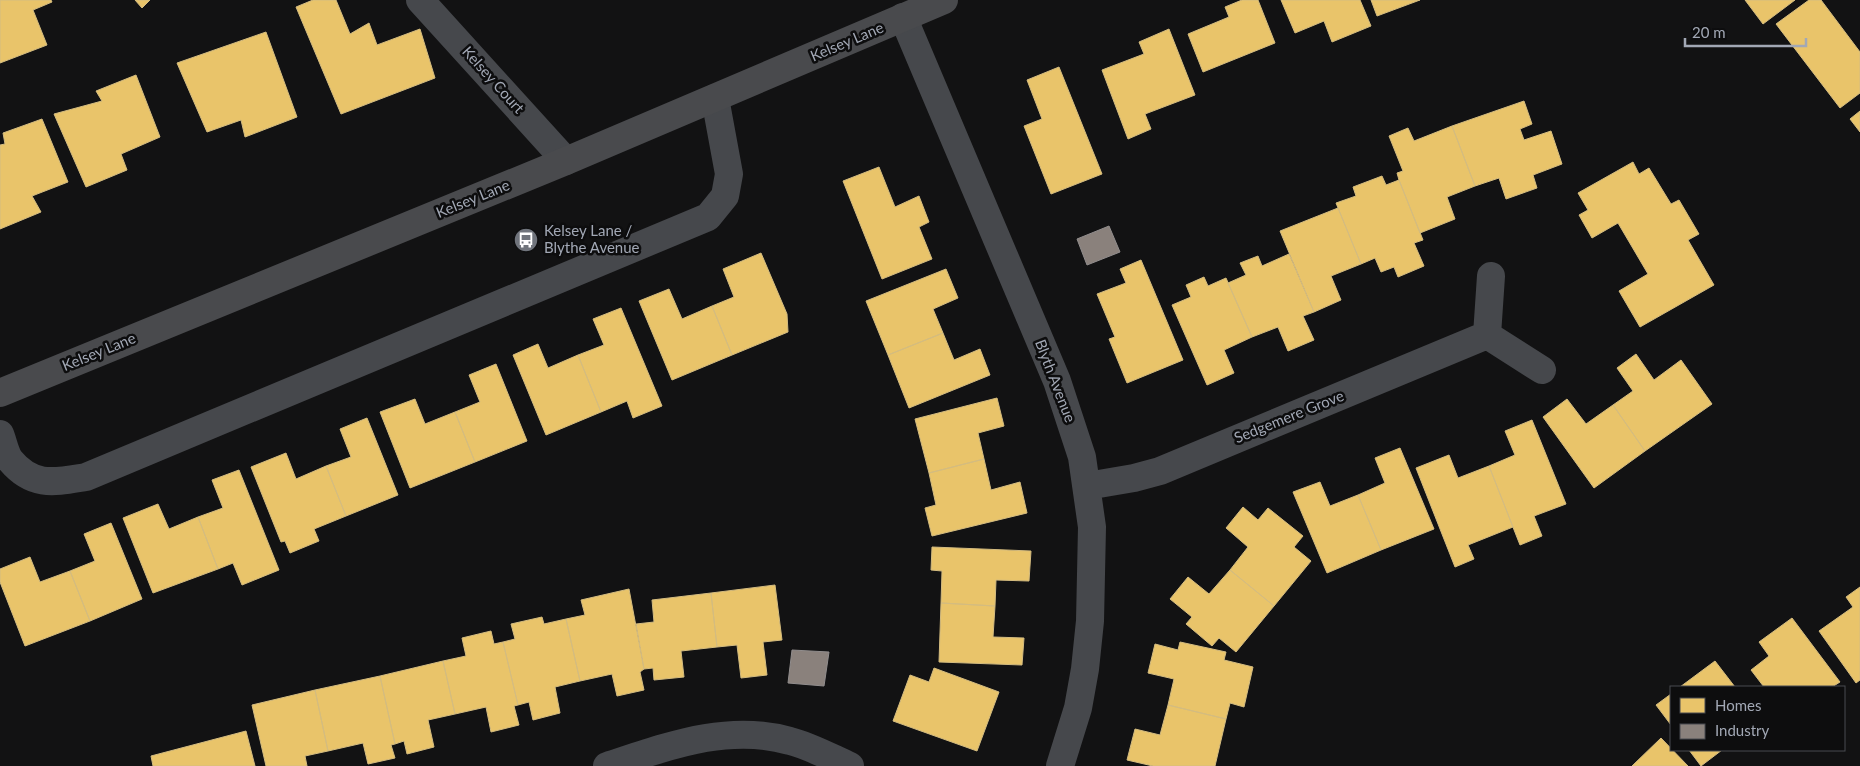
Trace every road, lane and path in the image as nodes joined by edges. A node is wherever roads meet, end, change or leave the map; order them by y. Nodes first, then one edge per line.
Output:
1 (420, 0) edge
2 (944, 0) edge
3 (903, 17) junction
4 (715, 98) junction
5 (566, 161) junction
6 (1491, 276) dead end
7 (1488, 335) junction
8 (1542, 370) dead end
9 (0, 393) edge
10 (0, 434) edge
11 (1087, 486) junction
12 (607, 766) edge
13 (850, 766) edge
14 (1060, 766) edge

1 - 5 street, Kelsey Court
2 - 3 main road, Kelsey Lane
3 - 4 main road, Kelsey Lane
3 - 11 street, Blyth Avenue
4 - 5 main road, Kelsey Lane
4 - 10 street
5 - 9 main road, Kelsey Lane
6 - 7 street
7 - 8 street
7 - 11 street, Sedgemere Grove
11 - 14 street, Blyth Avenue
12 - 13 street

